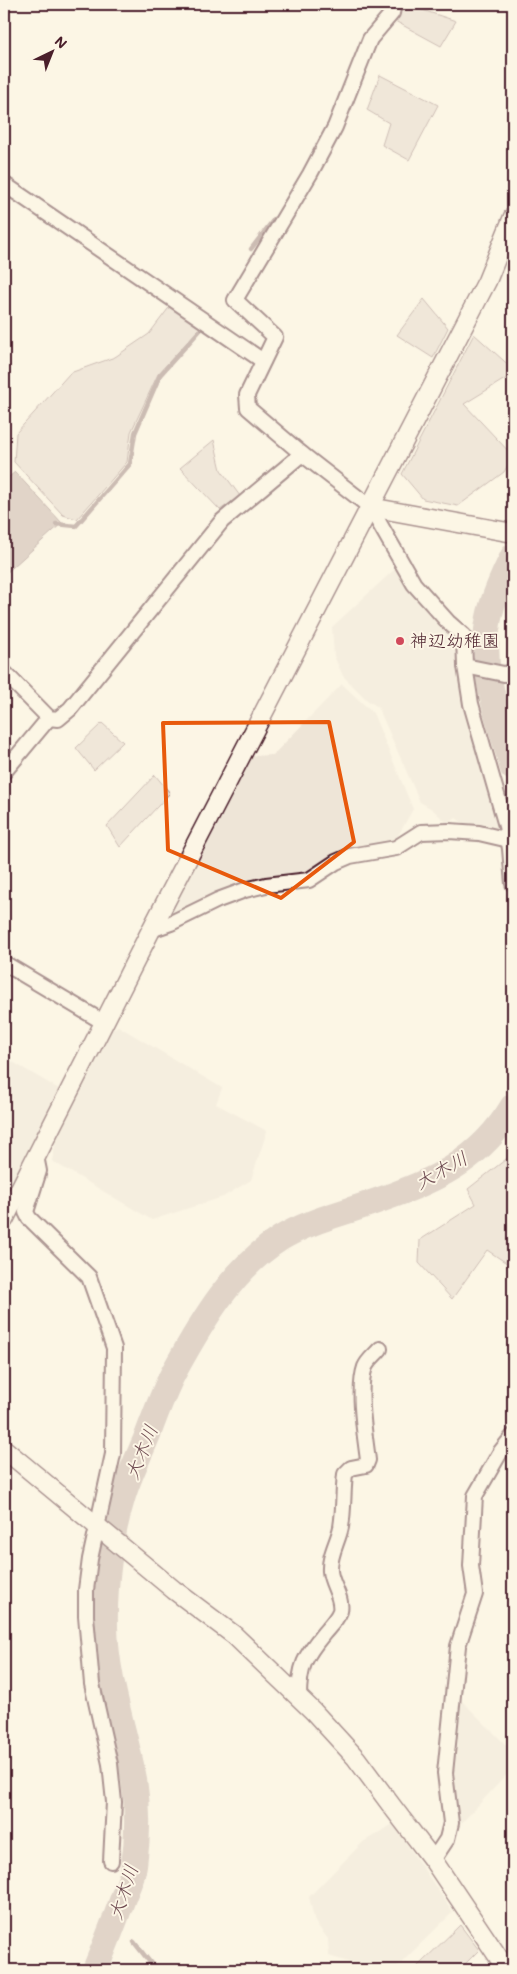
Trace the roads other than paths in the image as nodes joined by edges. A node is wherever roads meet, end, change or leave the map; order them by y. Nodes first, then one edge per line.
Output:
1 (394, 4) edge
2 (4, 184) edge
3 (513, 217) edge
4 (262, 361) junction
5 (302, 454) junction
6 (370, 507) junction
7 (510, 532) edge
8 (467, 666) junction
9 (4, 672) edge
10 (509, 673) edge
11 (49, 718) junction
12 (4, 772) edge
13 (509, 840) junction
14 (513, 884) edge
15 (151, 930) junction
16 (4, 963) edge
17 (103, 1022) junction
18 (36, 1156) junction
19 (4, 1220) edge
20 (380, 1349) dead end
21 (513, 1436) edge
22 (4, 1449) edge
23 (100, 1528) junction
24 (299, 1698) junction
25 (433, 1860) junction
26 (110, 1861) dead end
27 (508, 1970) edge

1 - 4 street
2 - 4 street
3 - 6 street
4 - 5 street
5 - 6 street
5 - 11 street
6 - 7 street
6 - 8 street
6 - 15 street
8 - 10 street
8 - 13 street
9 - 11 street
11 - 12 street
13 - 14 street
13 - 15 street
15 - 17 street
16 - 17 street
17 - 18 street
18 - 19 street
18 - 23 street
20 - 24 street
21 - 25 street
22 - 23 street
23 - 24 street
23 - 26 street
24 - 25 street
25 - 27 street

